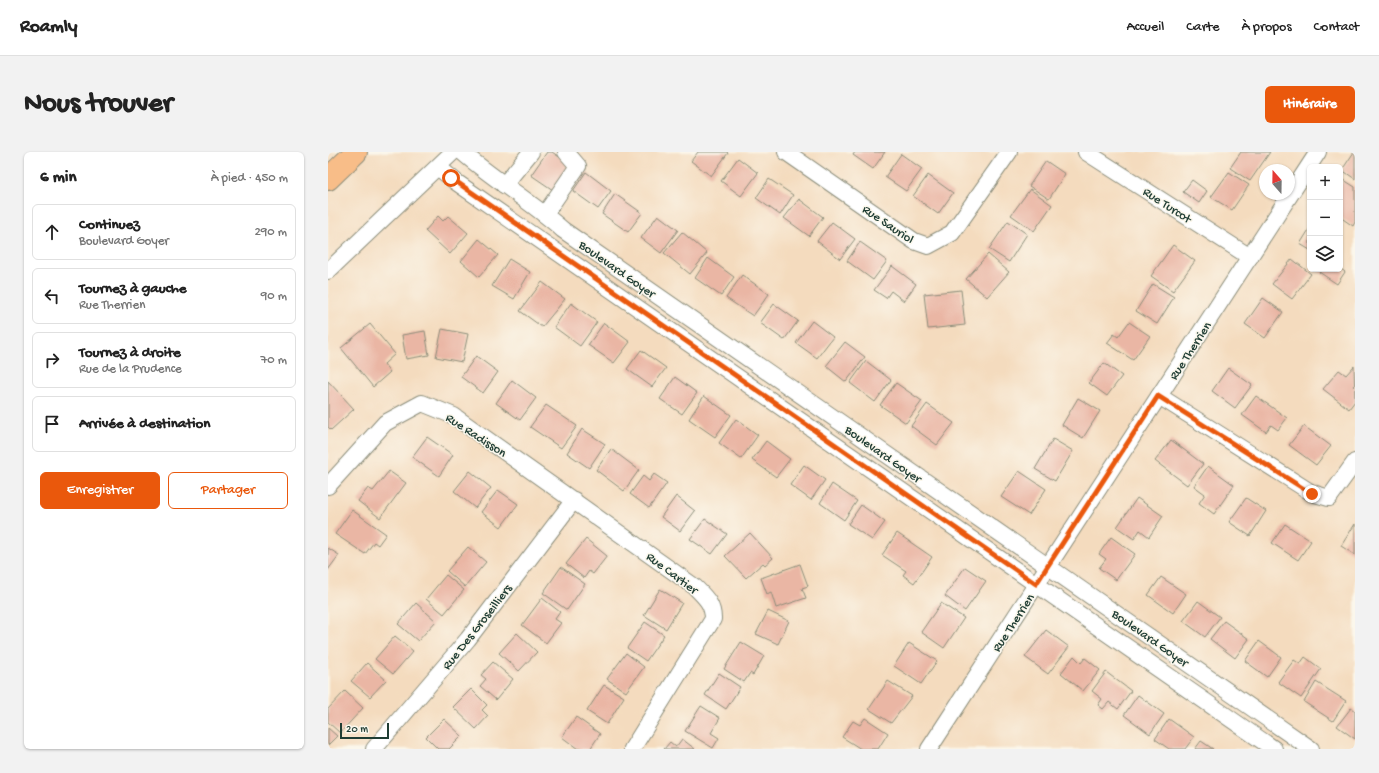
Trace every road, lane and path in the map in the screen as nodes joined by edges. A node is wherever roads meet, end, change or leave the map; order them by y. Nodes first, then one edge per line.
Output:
1 (356, 152) edge
2 (453, 152) edge
3 (462, 152) edge
4 (531, 152) edge
5 (566, 152) edge
6 (786, 152) edge
7 (1008, 152) edge
8 (1086, 152) edge
9 (1318, 152) edge
10 (438, 167) junction
11 (328, 179) edge
12 (504, 185) junction
13 (546, 214) junction
14 (1250, 257) junction
15 (328, 271) edge
16 (1158, 396) junction
17 (1355, 462) edge
18 (328, 486) edge
19 (574, 500) junction
20 (1048, 567) junction
21 (1036, 584) junction
22 (374, 749) edge
23 (632, 749) edge
24 (929, 749) edge
25 (1274, 749) edge
26 (1311, 749) edge

1 - 11 highway
2 - 10 street
3 - 12 street, Boulevard Goyer
4 - 12 street
5 - 13 street
6 - 7 street, Rue Sauriol
8 - 14 street, Rue Turcot
9 - 14 street, Rue Therrien
10 - 15 street
10 - 21 street, Boulevard Goyer
12 - 13 street, Boulevard Goyer
13 - 20 street, Boulevard Goyer
14 - 16 street, Rue Therrien
16 - 17 street
16 - 20 street, Rue Therrien
18 - 19 street, Rue Radisson
19 - 22 street, Rue Des Groseilliers
19 - 23 street, Rue Cartier
20 - 21 street, Rue Therrien
20 - 26 street, Boulevard Goyer
21 - 24 street, Rue Therrien
21 - 25 street, Boulevard Goyer

